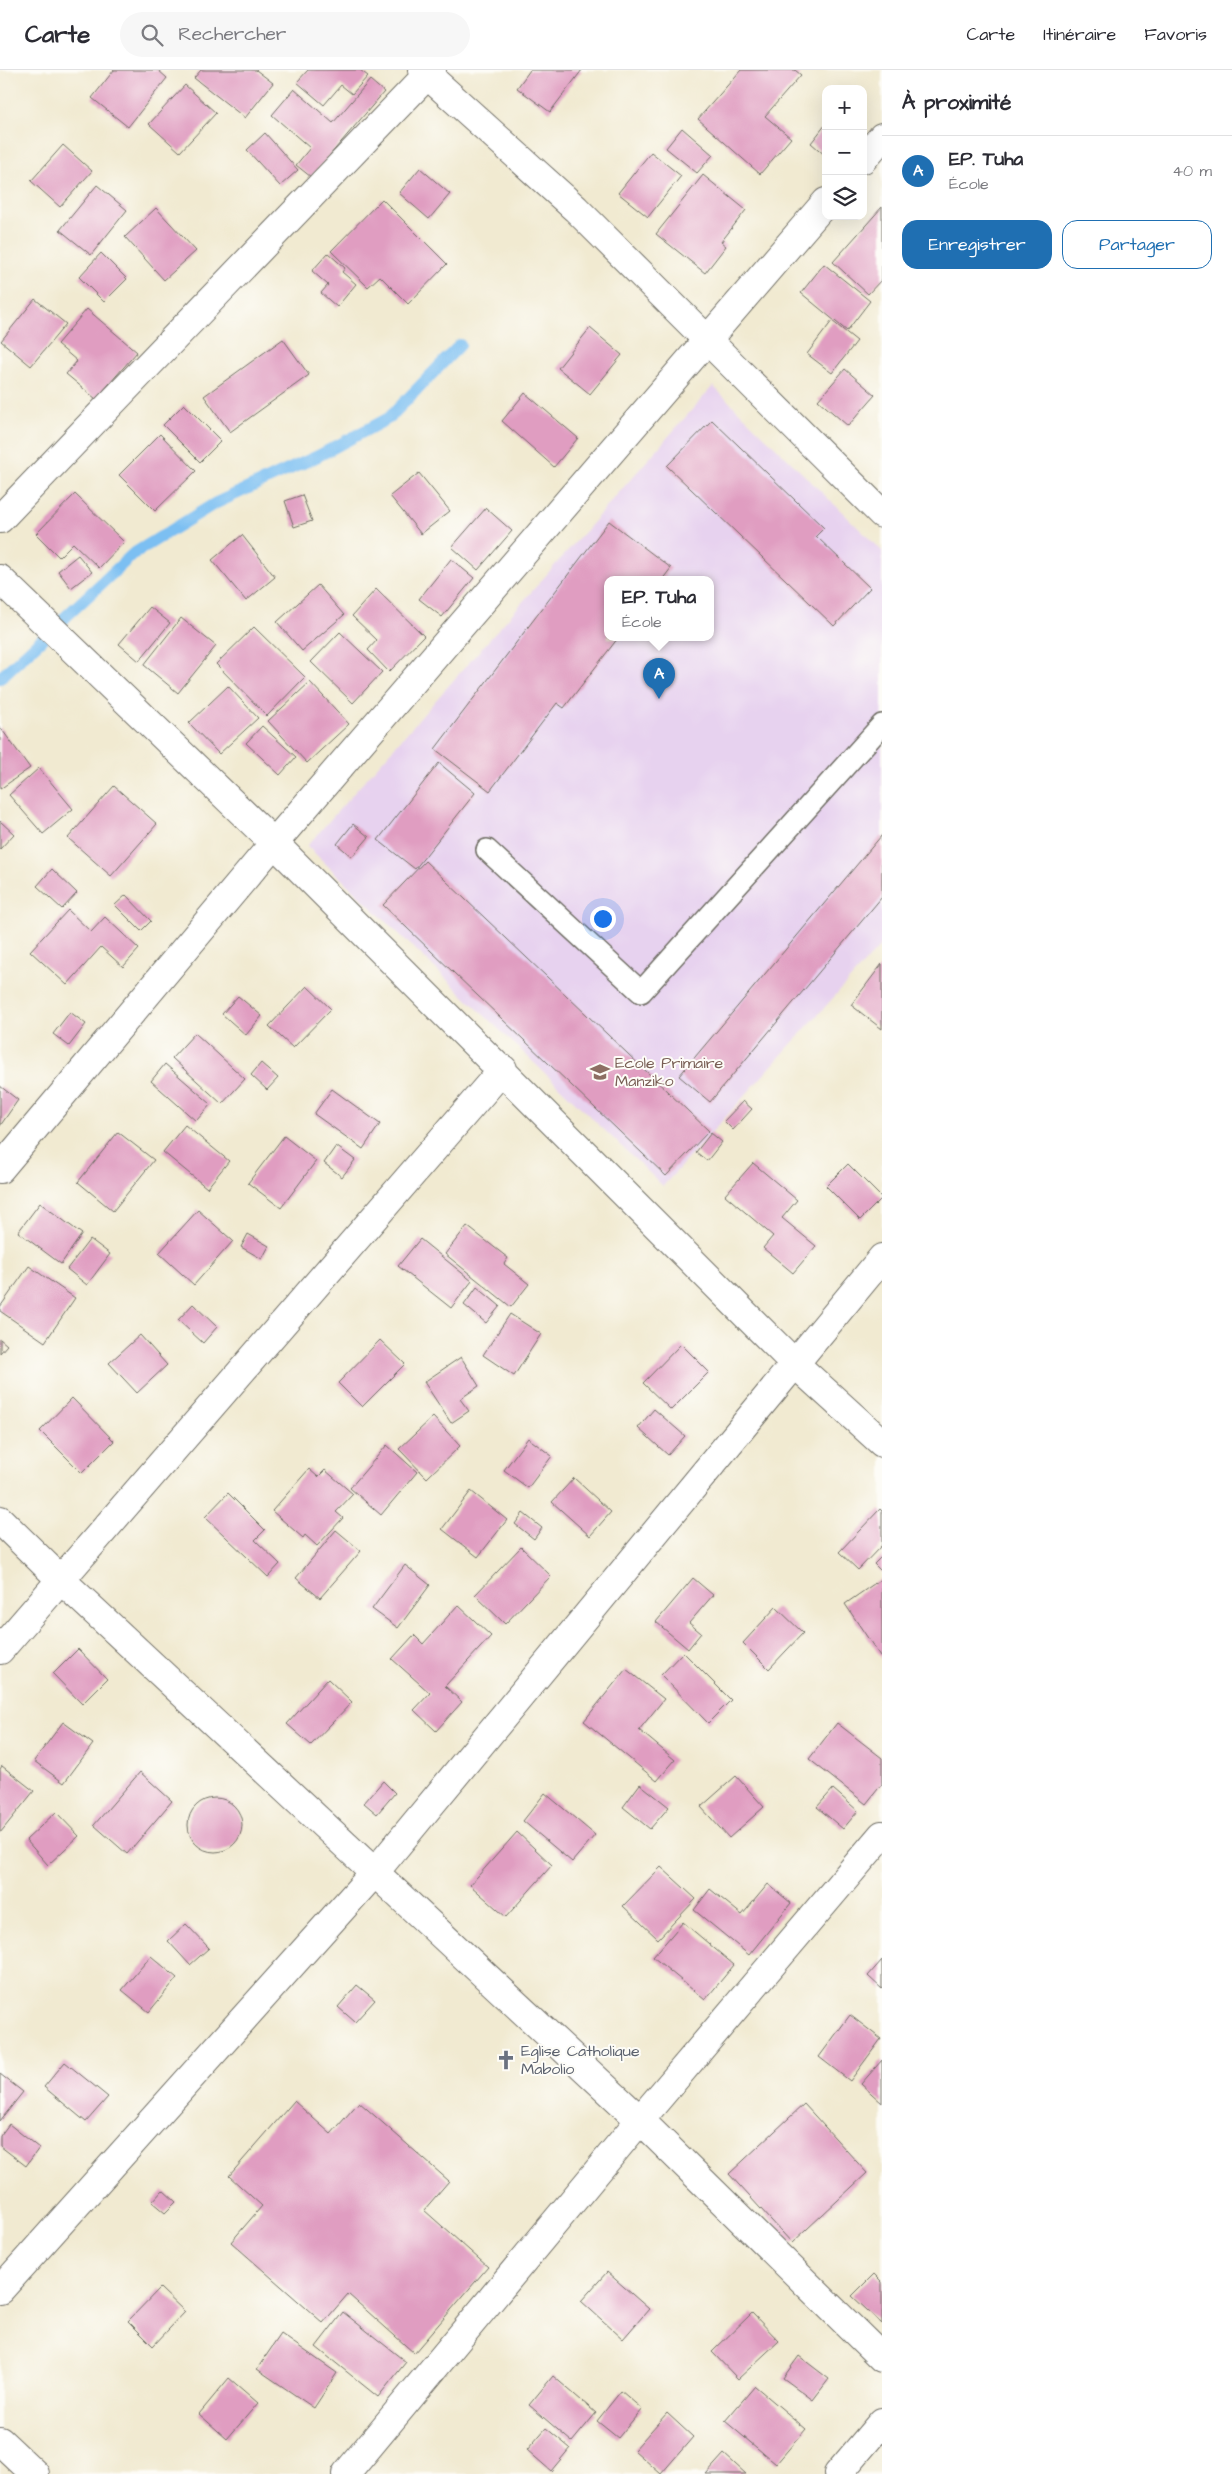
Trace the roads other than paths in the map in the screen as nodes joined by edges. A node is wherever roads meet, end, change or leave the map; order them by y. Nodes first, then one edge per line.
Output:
1 (427, 72) edge
2 (882, 137) edge
3 (867, 154) edge
4 (822, 207) edge
5 (708, 338) junction
6 (882, 514) edge
7 (0, 519) edge
8 (0, 579) edge
9 (882, 725) edge
10 (274, 842) junction
11 (487, 850) dead end
12 (503, 1069) junction
13 (0, 1168) edge
14 (882, 1258) edge
15 (794, 1363) junction
16 (882, 1443) edge
17 (0, 1520) edge
18 (60, 1579) junction
19 (0, 1650) edge
20 (882, 1835) edge
21 (375, 1872) junction
22 (640, 2120) junction
23 (0, 2290) edge
24 (882, 2358) edge
25 (882, 2422) edge
26 (0, 2441) edge
27 (35, 2474) edge
28 (346, 2474) edge
29 (838, 2474) edge

1 - 5 street
1 - 7 street
2 - 3 street
4 - 5 street
5 - 6 street
5 - 10 street
8 - 10 street
9 - 11 lane
10 - 12 street
10 - 13 street
12 - 15 street
12 - 18 street
14 - 15 street
15 - 16 street
15 - 21 street
17 - 18 street
18 - 19 street
18 - 21 street
20 - 22 street
21 - 22 street
21 - 23 street
22 - 24 street
22 - 28 street
25 - 29 street
26 - 27 street

